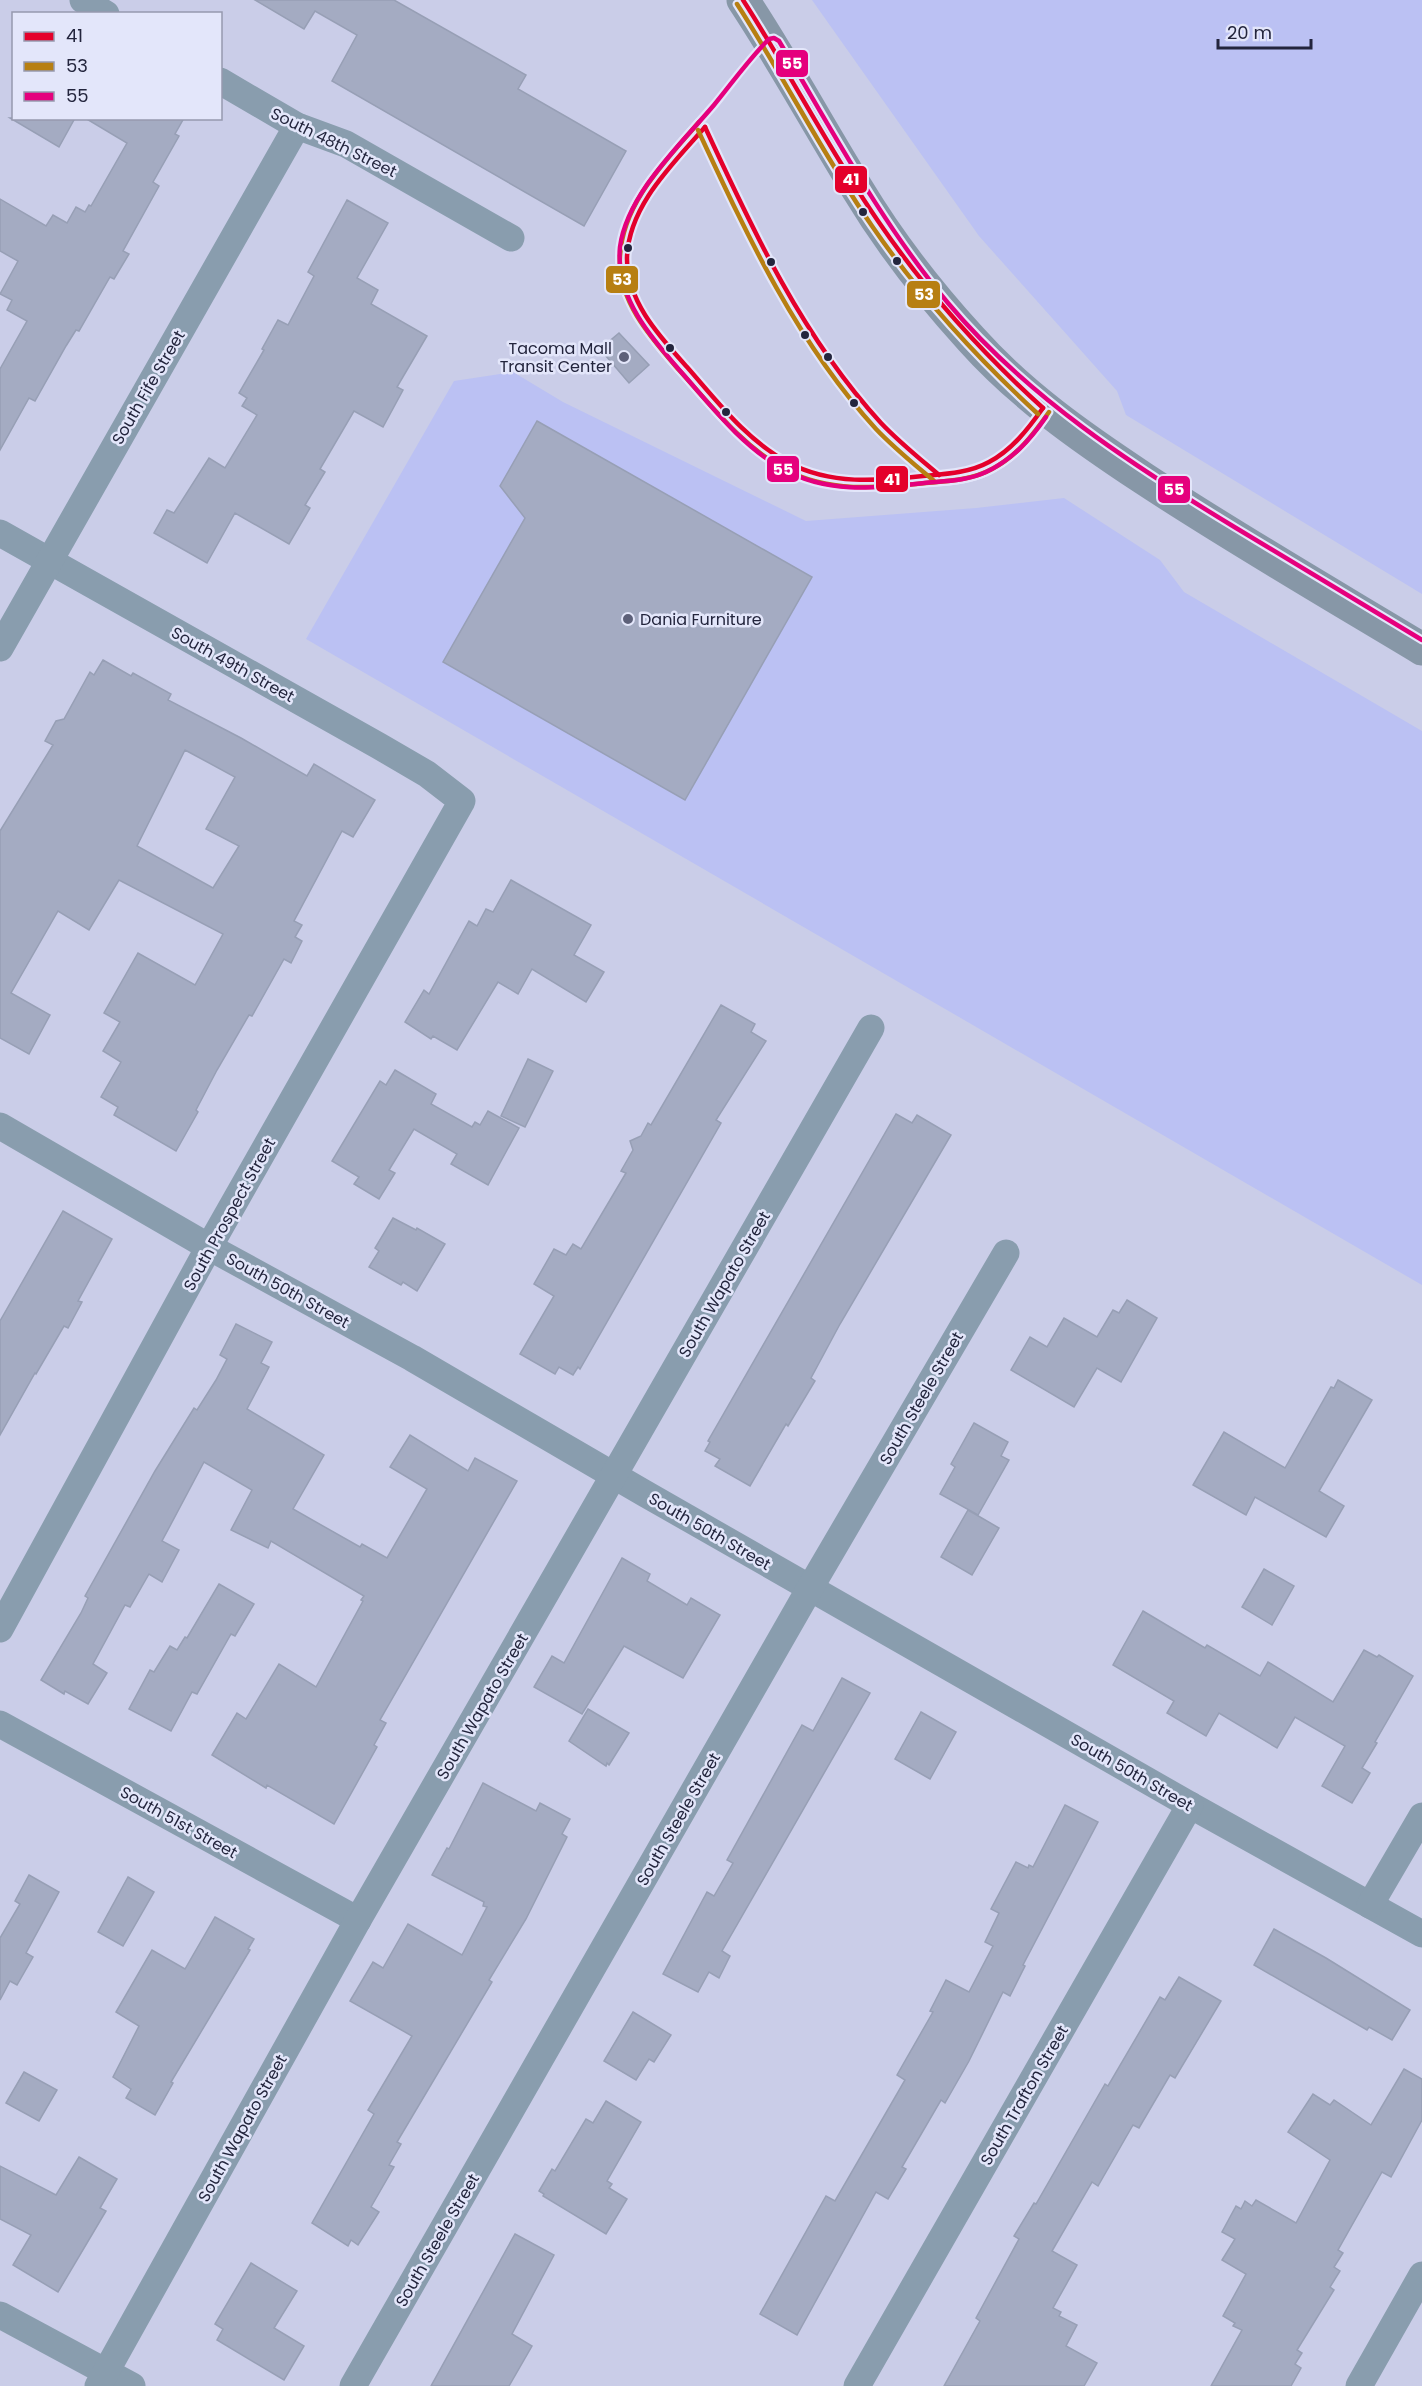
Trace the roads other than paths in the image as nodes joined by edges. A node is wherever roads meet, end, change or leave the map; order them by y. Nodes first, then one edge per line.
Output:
1 (83, 0) edge
2 (743, 0) edge
3 (103, 12) edge
4 (222, 82) edge
5 (297, 126) junction
6 (511, 238) dead end
7 (0, 533) edge
8 (49, 561) junction
9 (0, 648) edge
10 (1422, 649) edge
11 (462, 801) joint
12 (871, 1028) dead end
13 (0, 1126) edge
14 (209, 1247) junction
15 (1006, 1253) dead end
16 (614, 1476) junction
17 (810, 1588) junction
18 (0, 1629) edge
19 (0, 1724) edge
20 (1190, 1805) junction
21 (1422, 1816) edge
22 (1370, 1905) junction
23 (358, 1920) junction
24 (1422, 1934) edge
25 (1422, 2275) edge
26 (0, 2315) edge
27 (102, 2379) edge
28 (132, 2386) edge
29 (353, 2386) edge
30 (857, 2386) edge
31 (1359, 2386) edge

1 - 3 street
2 - 10 main road
4 - 5 street, South 48th Street
5 - 6 street, South 48th Street
5 - 8 street, South Fife Street
7 - 8 street, South 49th Street
8 - 9 street, South Fife Street
8 - 11 street, South 49th Street
11 - 14 street, South Prospect Street
12 - 16 street, South Wapato Street
13 - 14 street, South 50th Street
14 - 16 street, South 50th Street
14 - 18 street, South Prospect Street
15 - 17 street, South Steele Street
16 - 17 street, South 50th Street
16 - 23 street, South Wapato Street
17 - 20 street, South 50th Street
17 - 29 street, South Steele Street
19 - 23 street, South 51st Street
20 - 22 street, South 50th Street
20 - 30 street, South Trafton Street
21 - 22 street
22 - 24 street, South 50th Street
23 - 27 street, South Wapato Street
25 - 31 street
26 - 27 street
27 - 28 street

